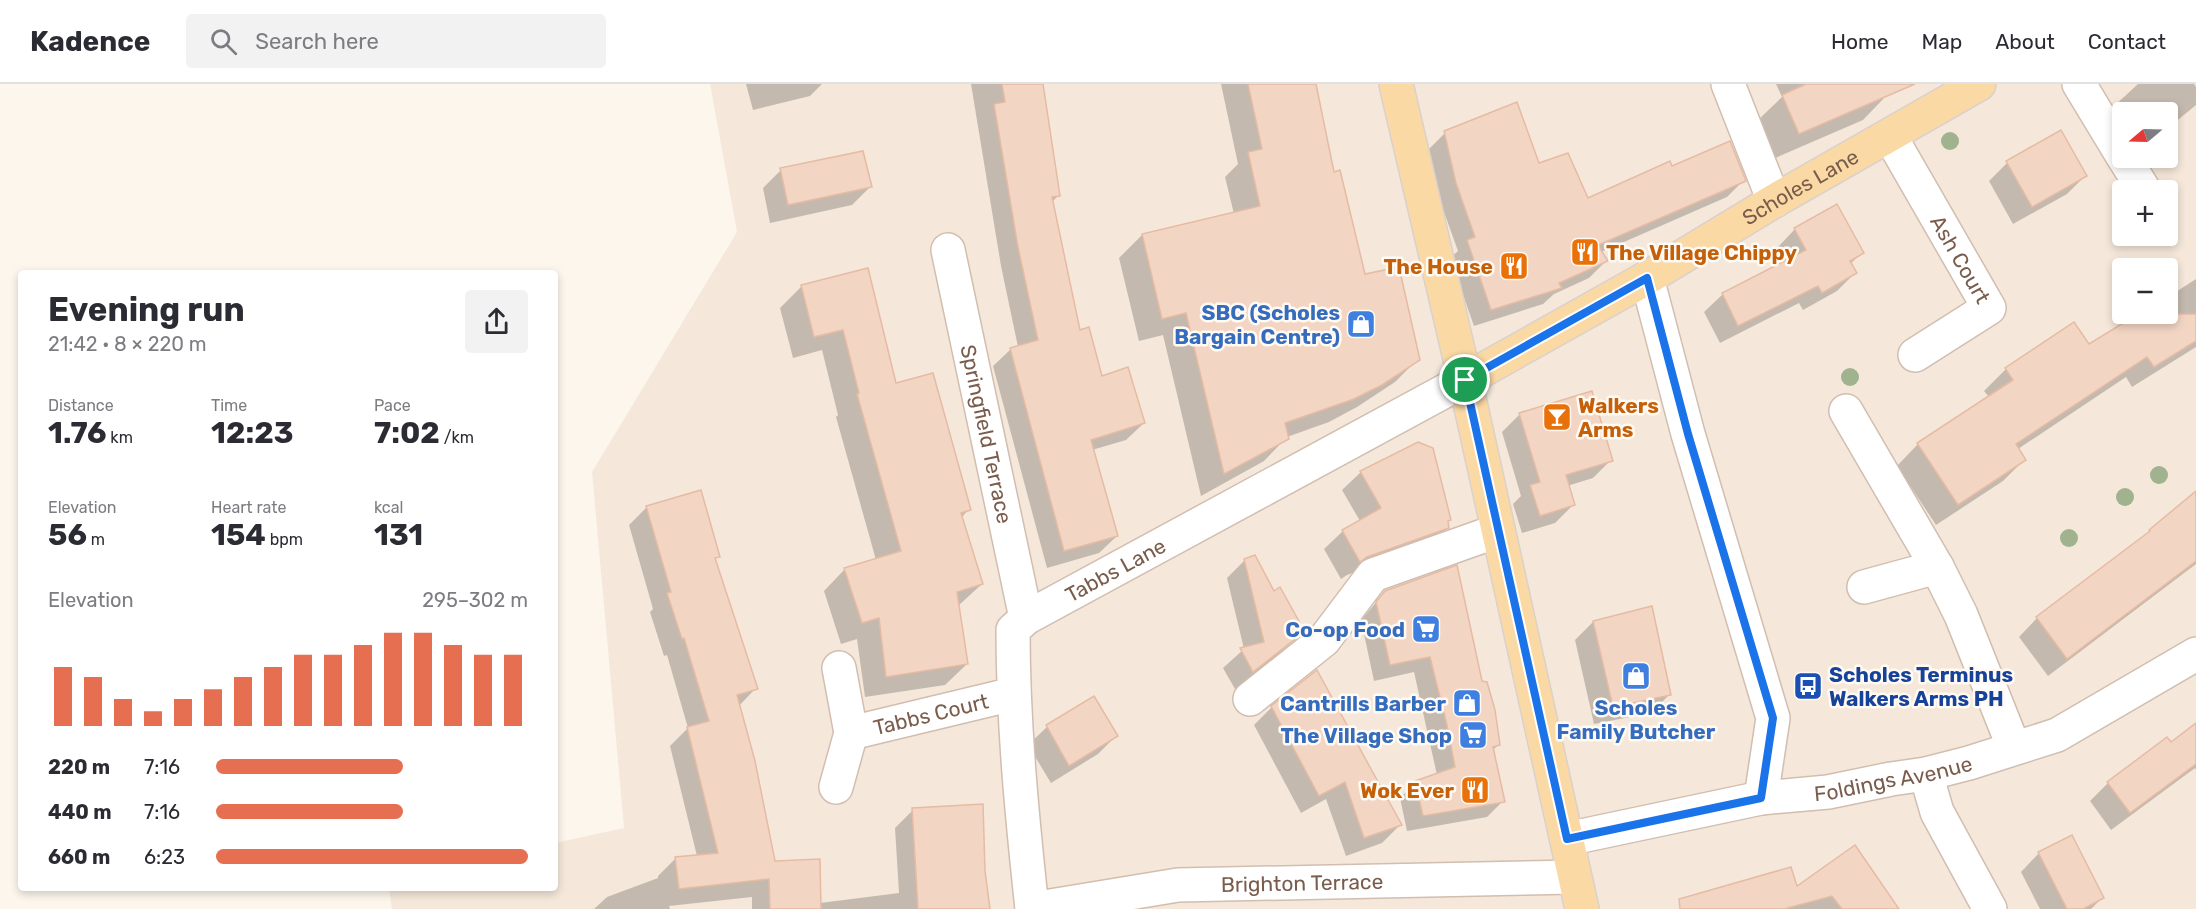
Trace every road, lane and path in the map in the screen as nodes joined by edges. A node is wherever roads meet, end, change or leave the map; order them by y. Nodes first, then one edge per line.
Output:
1 (1396, 84) edge
2 (1728, 84) edge
3 (1979, 84) edge
4 (2079, 84) edge
5 (1890, 136) junction
6 (2112, 138) edge
7 (1774, 201) junction
8 (948, 250) dead end
9 (1647, 278) junction
10 (1915, 355) dead end
11 (1465, 380) junction
12 (1846, 411) dead end
13 (1497, 531) junction
14 (1937, 567) junction
15 (1864, 587) dead end
16 (1026, 618) junction
17 (2196, 654) edge
18 (839, 668) dead end
19 (1013, 694) junction
20 (1250, 699) dead end
21 (850, 734) junction
22 (2014, 748) junction
23 (1926, 774) junction
24 (836, 787) dead end
25 (1761, 798) junction
26 (1567, 839) junction
27 (1574, 877) junction
28 (1032, 909) edge
29 (1582, 909) edge
30 (1990, 909) edge

1 - 11 main road
2 - 7 street
3 - 5 main road, Scholes Lane
4 - 6 street
5 - 7 main road, Scholes Lane
5 - 10 street, Ash Court
7 - 9 main road, Scholes Lane
8 - 16 street, Springfield Terrace
9 - 11 main road, Scholes Lane
9 - 25 street
11 - 13 main road
11 - 16 street, Tabbs Lane
12 - 14 street
13 - 20 street
13 - 26 main road
14 - 15 street
14 - 22 street
16 - 19 street
17 - 22 street, Foldings Avenue
18 - 21 street
19 - 21 street, Tabbs Court
19 - 28 street
21 - 24 street
22 - 23 street, Foldings Avenue
23 - 25 street, Foldings Avenue
23 - 30 street
25 - 26 street, Foldings Avenue
26 - 27 main road
27 - 28 street, Brighton Terrace
27 - 29 main road

